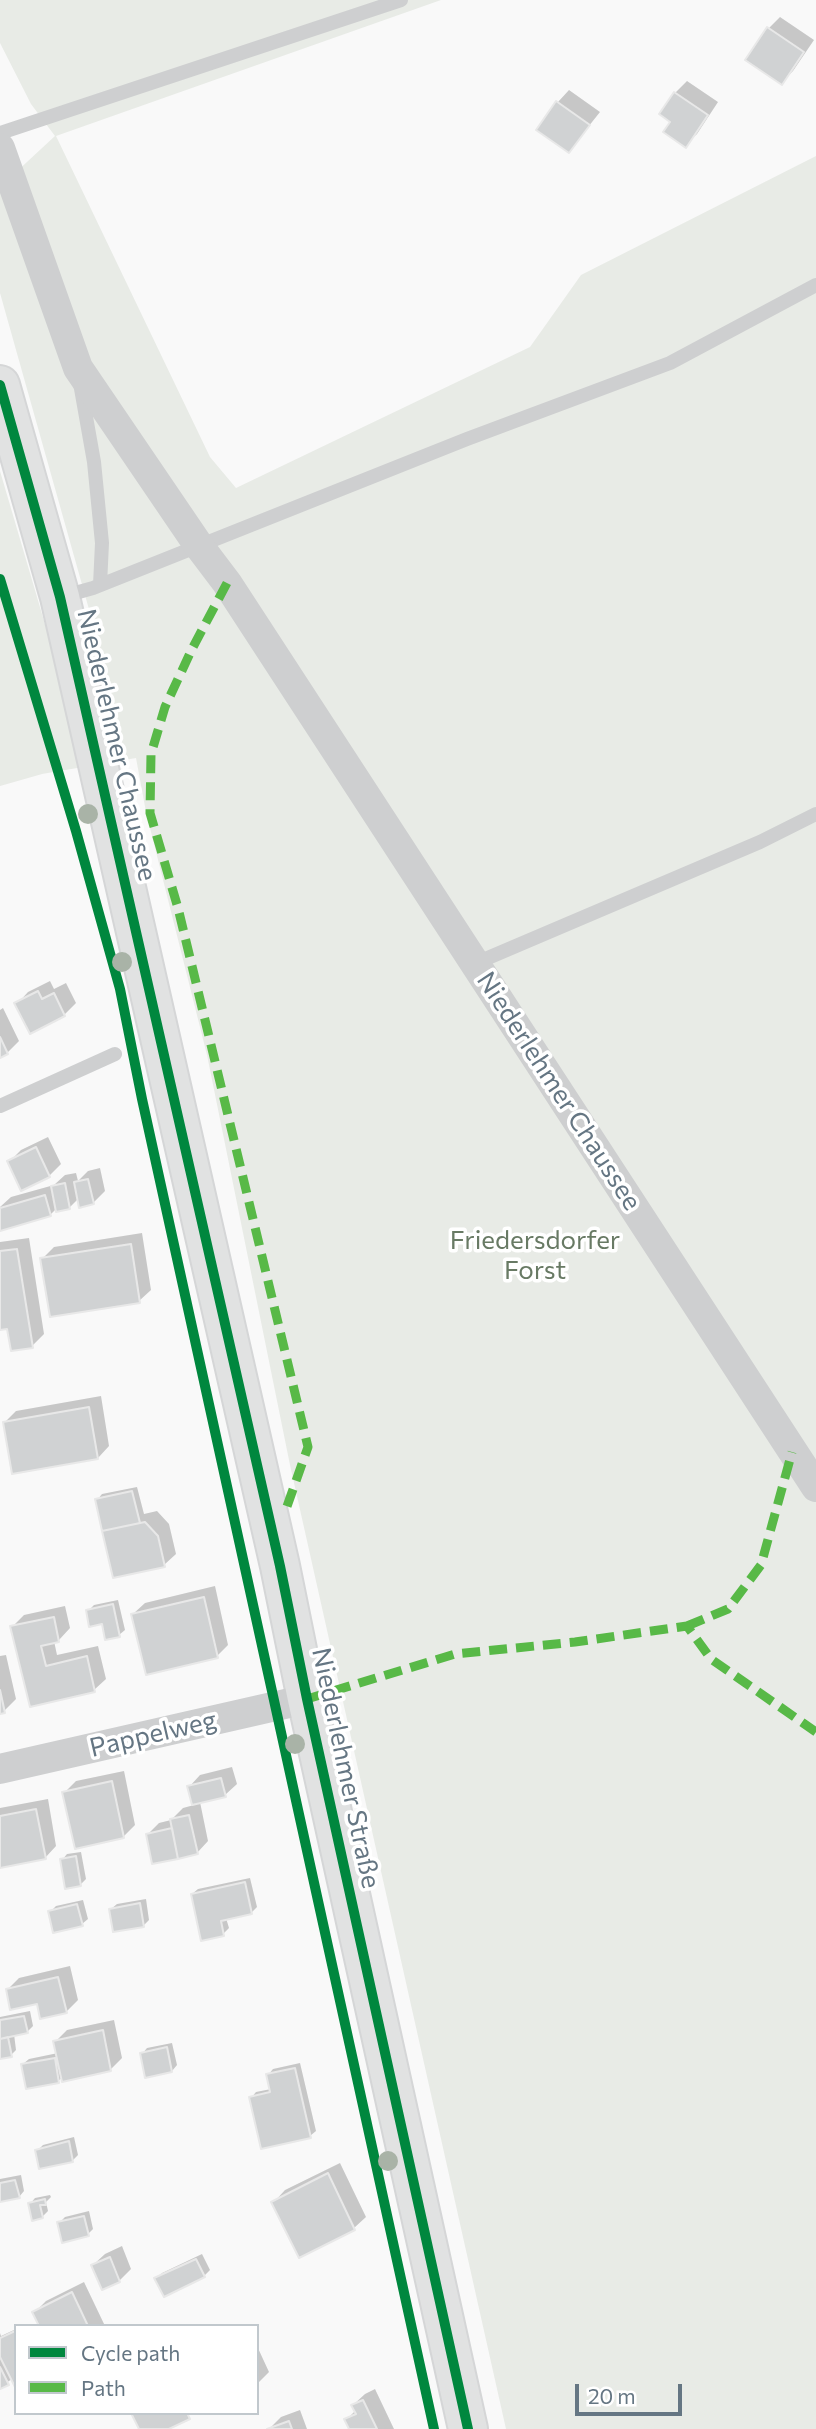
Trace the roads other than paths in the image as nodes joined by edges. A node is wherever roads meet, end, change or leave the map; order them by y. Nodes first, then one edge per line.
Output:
1 (401, 0) edge
2 (0, 133) edge
3 (0, 148) edge
4 (816, 285) edge
5 (78, 368) junction
6 (0, 385) edge
7 (198, 546) junction
8 (100, 585) junction
9 (60, 597) junction
10 (816, 814) edge
11 (476, 963) junction
12 (115, 1054) dead end
13 (0, 1106) edge
14 (177, 1118) joint
15 (816, 1488) edge
16 (307, 1699) junction
17 (0, 1769) edge
18 (468, 2429) edge

1 - 2 lane
3 - 5 street, Niederlehmer Chaussee
4 - 7 lane
5 - 7 street, Niederlehmer Chaussee
5 - 8 lane
6 - 9 main road, Niederlehmer Chaussee
7 - 8 lane
7 - 11 street, Niederlehmer Chaussee
8 - 9 lane
9 - 14 main road, Niederlehmer Chaussee
10 - 11 lane
11 - 15 street, Niederlehmer Chaussee
12 - 13 lane
14 - 16 main road, Niederlehmer Straße
16 - 17 street, Pappelweg
16 - 18 main road, Niederlehmer Straße

